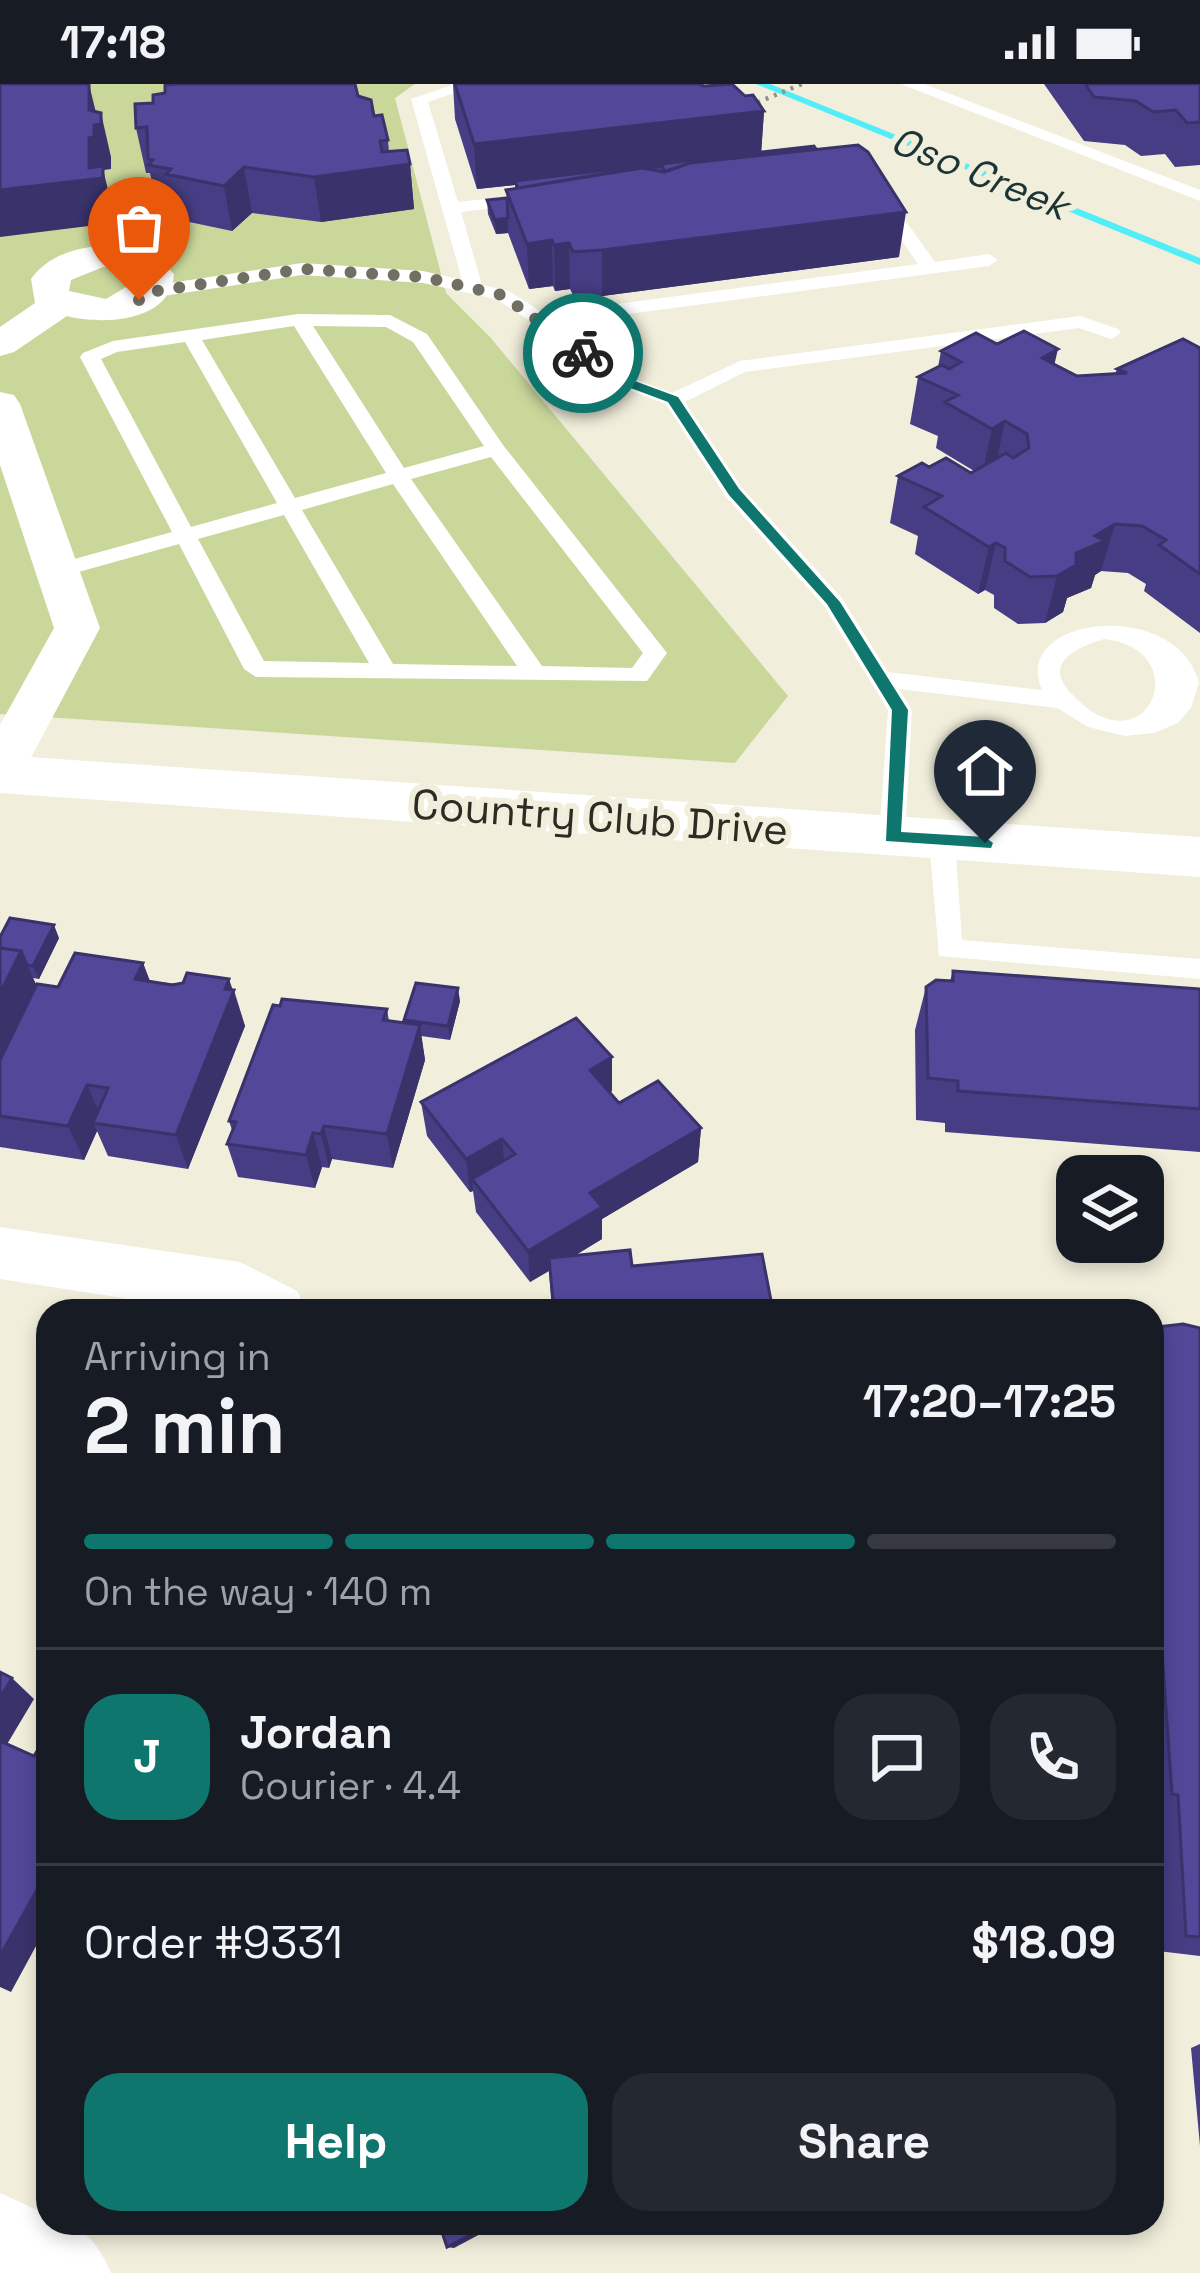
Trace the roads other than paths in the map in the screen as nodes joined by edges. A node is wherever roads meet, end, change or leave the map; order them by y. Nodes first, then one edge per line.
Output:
1 (473, 84) edge
2 (910, 84) edge
3 (1049, 119) dead end
4 (1013, 121) junction
5 (1200, 196) edge
6 (542, 197) edge
7 (451, 208) junction
8 (881, 221) edge
9 (989, 260) dead end
10 (930, 268) junction
11 (474, 289) junction
12 (150, 292) junction
13 (62, 303) junction
14 (300, 320) junction
15 (557, 330) junction
16 (1111, 333) dead end
17 (190, 334) junction
18 (0, 344) edge
19 (673, 400) junction
20 (0, 404) edge
21 (496, 449) junction
22 (398, 476) junction
23 (291, 506) junction
24 (183, 536) junction
25 (57, 571) junction
26 (385, 671) junction
27 (536, 674) junction
28 (880, 679) junction
29 (1059, 700) junction
30 (0, 772) edge
31 (917, 839) junction
32 (1200, 857) edge
33 (1200, 969) edge
34 (0, 1253) edge
35 (256, 1299) edge
36 (0, 2236) edge
37 (67, 2273) edge

1 - 7 lane
2 - 4 lane
3 - 4 lane
4 - 5 lane
6 - 7 lane
7 - 11 lane
8 - 10 lane
9 - 10 lane
10 - 15 lane
11 - 12 lane
11 - 15 lane
12 - 13 street
12 - 13 street
13 - 18 street
14 - 17 lane
14 - 21 lane
14 - 22 lane
15 - 19 lane
16 - 19 lane
17 - 23 lane
17 - 24 lane
19 - 28 lane
20 - 25 street
21 - 22 lane
21 - 27 lane
22 - 23 lane
22 - 27 lane
23 - 24 lane
23 - 26 lane
24 - 25 lane
24 - 26 lane
25 - 30 street
26 - 27 lane
28 - 29 lane
28 - 31 lane
29 - 29 lane
30 - 31 street, Country Club Drive
31 - 32 street, Country Club Drive
31 - 33 lane
34 - 35 street
36 - 37 street

